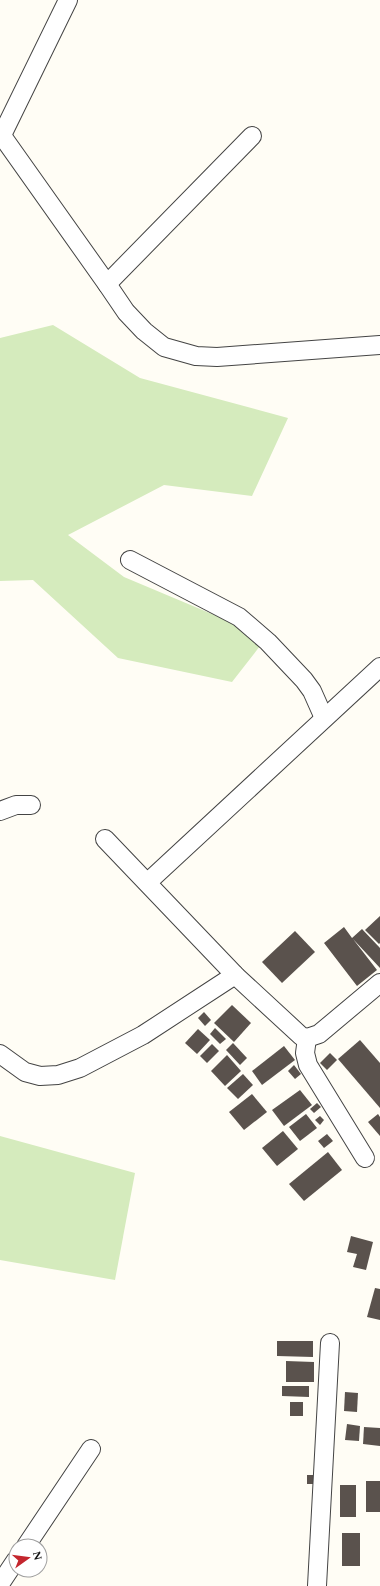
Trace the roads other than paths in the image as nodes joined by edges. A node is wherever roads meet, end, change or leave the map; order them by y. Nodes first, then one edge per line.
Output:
1 (68, 0) edge
2 (1, 134) edge
3 (252, 136) dead end
4 (107, 284) junction
5 (380, 346) edge
6 (130, 560) dead end
7 (380, 667) edge
8 (324, 718) junction
9 (31, 805) dead end
10 (0, 811) edge
11 (105, 839) dead end
12 (148, 882) junction
13 (235, 975) junction
14 (380, 983) edge
15 (307, 1038) junction
16 (0, 1054) edge
17 (365, 1158) dead end
18 (330, 1343) dead end
19 (91, 1450) dead end
20 (31, 1538) edge
21 (8, 1572) edge
22 (0, 1584) edge
23 (317, 1586) edge

1 - 2 street
2 - 4 street
3 - 4 street
4 - 5 street
6 - 8 street
7 - 8 street
8 - 12 street
9 - 10 street
11 - 12 street
12 - 13 street
13 - 15 street
13 - 16 street
14 - 15 street
15 - 17 street
18 - 23 street
19 - 20 street
21 - 22 street

